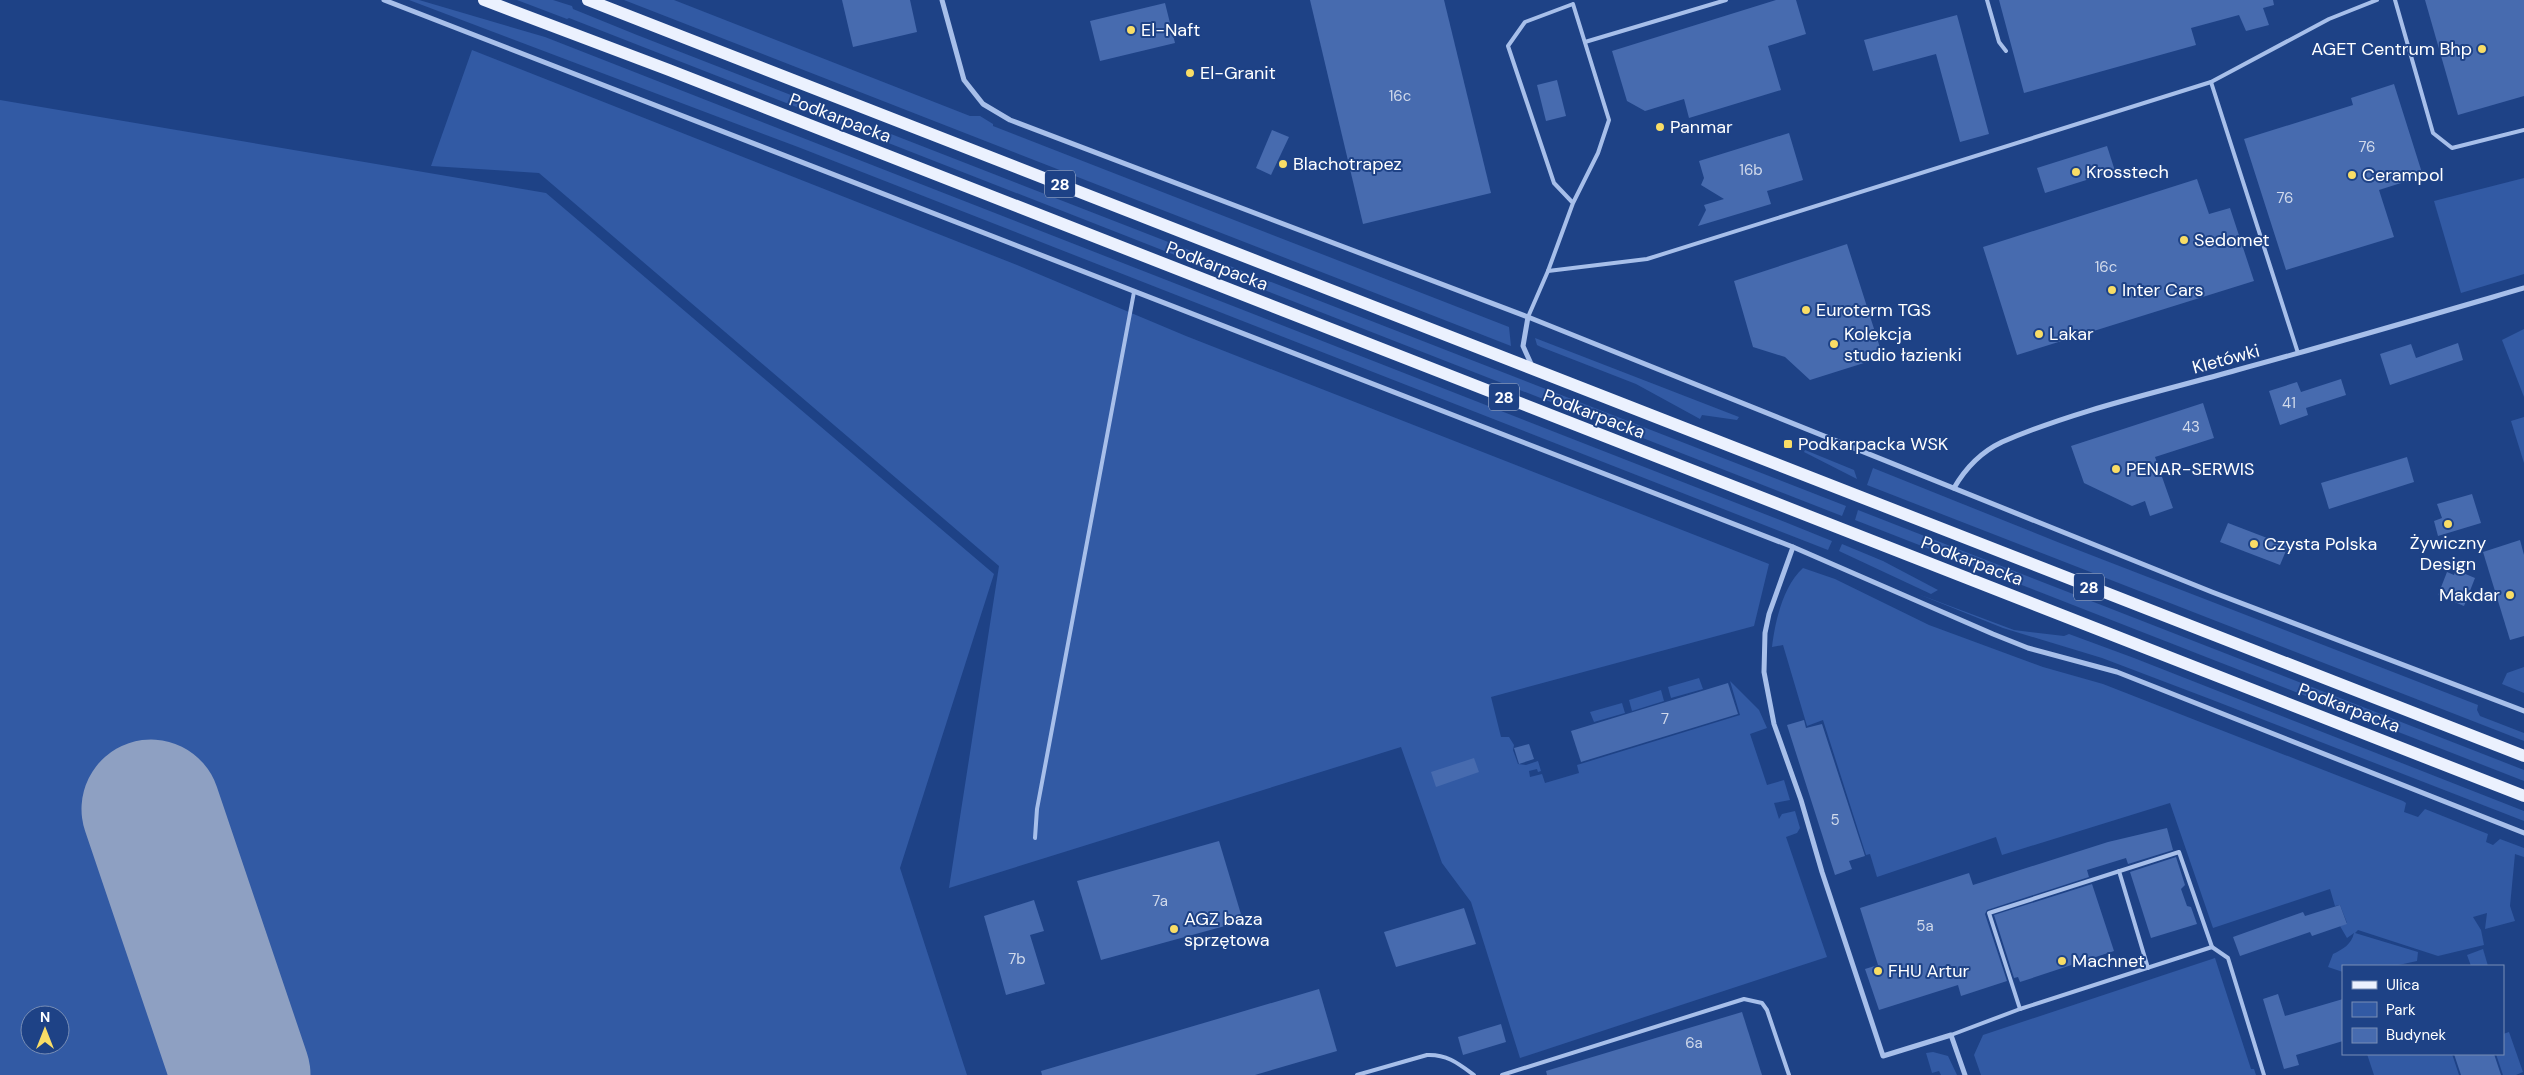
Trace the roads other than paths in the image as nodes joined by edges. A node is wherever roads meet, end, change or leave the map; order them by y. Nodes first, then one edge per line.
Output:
1 (384, 0) edge
2 (484, 0) edge
3 (588, 0) edge
4 (942, 0) edge
5 (1726, 0) edge
6 (1987, 0) edge
7 (2377, 0) edge
8 (2395, 0) edge
9 (1585, 42) junction
10 (2006, 51) dead end
11 (2211, 82) junction
12 (2524, 130) edge
13 (1573, 204) junction
14 (1548, 271) junction
15 (2524, 288) edge
16 (1134, 292) junction
17 (1528, 317) junction
18 (2298, 354) junction
19 (1533, 369) junction
20 (1954, 488) junction
21 (1793, 547) junction
22 (2524, 711) edge
23 (2524, 756) edge
24 (2524, 796) edge
25 (2524, 833) edge
26 (1035, 838) dead end
27 (2119, 871) junction
28 (2212, 947) junction
29 (2148, 968) junction
30 (2020, 1010) junction
31 (1951, 1035) junction
32 (1357, 1075) edge
33 (1474, 1075) edge
34 (1502, 1075) edge
35 (1788, 1075) edge
36 (1965, 1075) edge
37 (2264, 1075) edge

1 - 16 street
2 - 24 main road, Podkarpacka / 28
3 - 19 main road, Podkarpacka / 28
4 - 17 street
5 - 9 lane
6 - 10 lane
7 - 11 lane
8 - 12 lane
9 - 13 lane
9 - 13 lane
11 - 14 lane
11 - 18 lane
13 - 14 lane
14 - 17 lane
15 - 18 street, Kletówki
16 - 21 street
16 - 26 lane
17 - 19 street
17 - 20 street
18 - 20 street, Kletówki
19 - 23 main road, Podkarpacka / 28
20 - 22 street
21 - 25 street
21 - 31 street
27 - 28 lane
27 - 29 lane
27 - 30 lane
28 - 29 lane
28 - 37 lane
29 - 30 lane
30 - 31 lane
31 - 36 street
32 - 33 lane
34 - 35 lane

